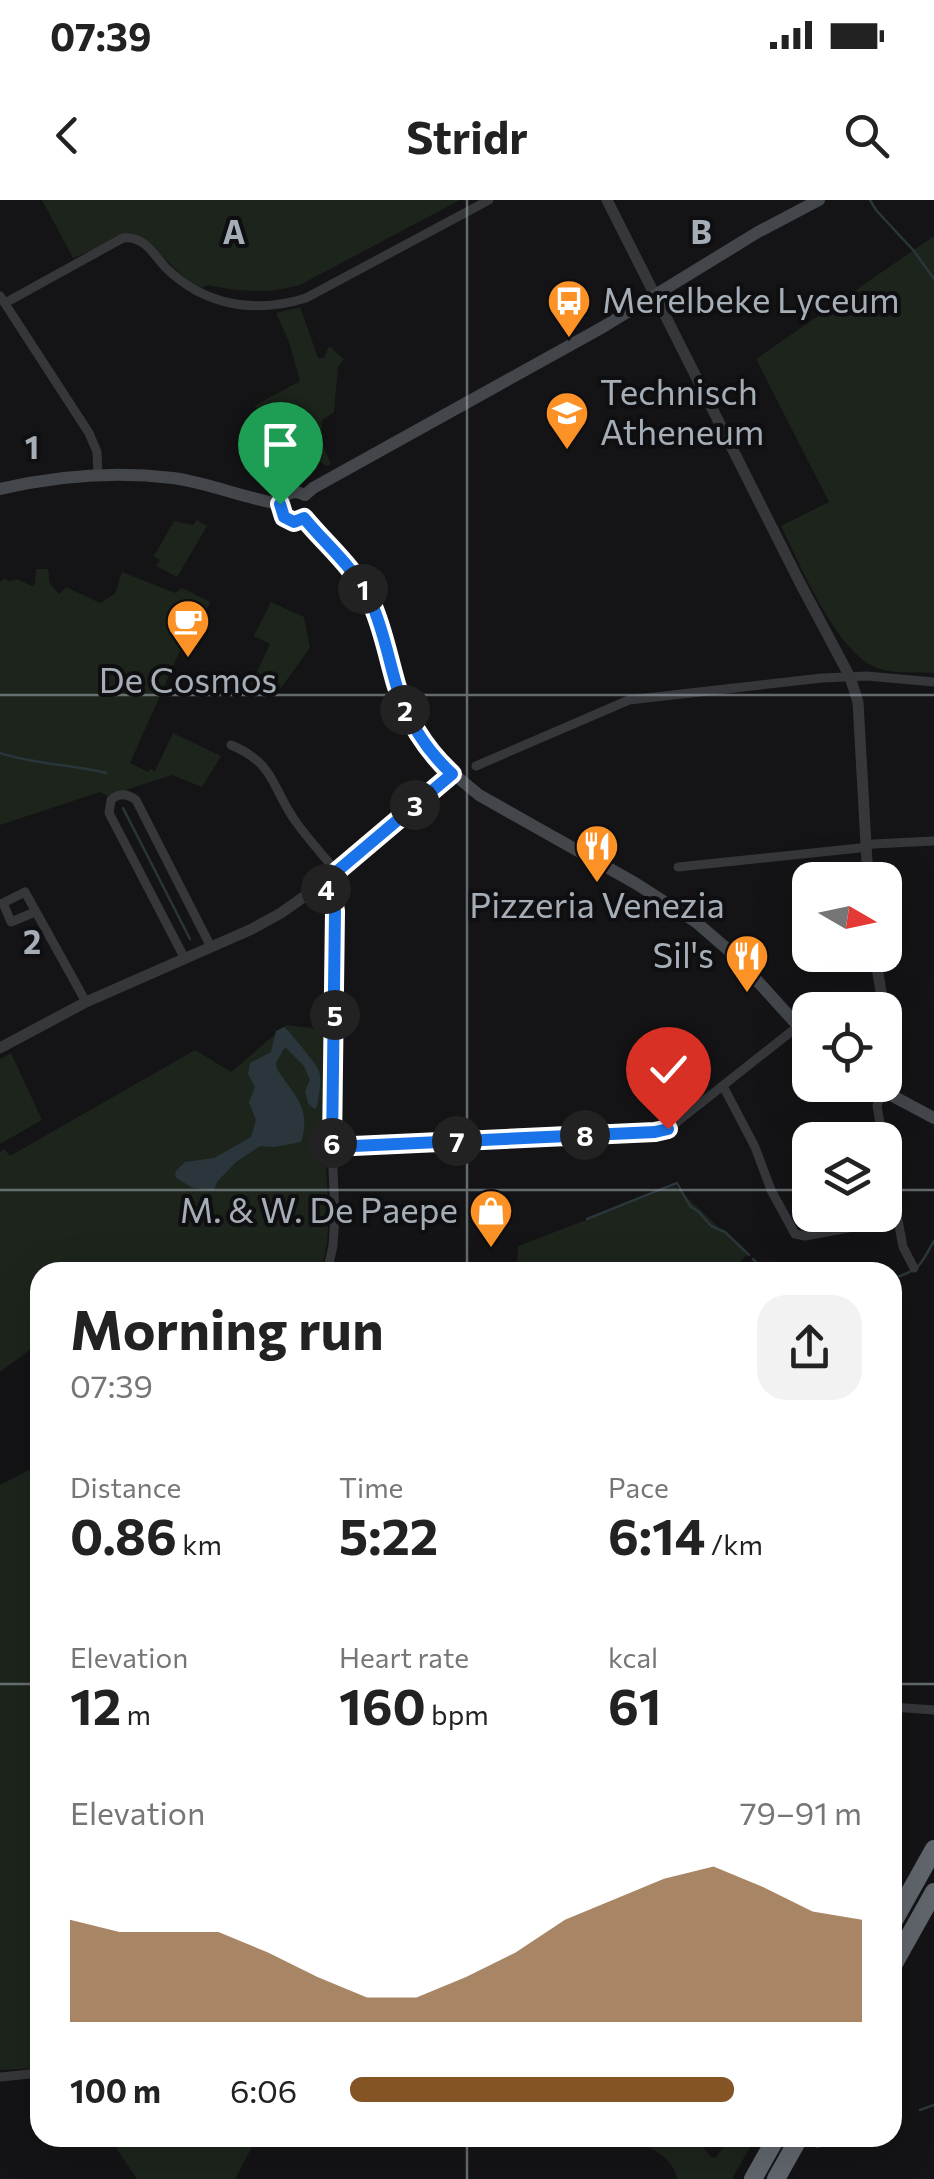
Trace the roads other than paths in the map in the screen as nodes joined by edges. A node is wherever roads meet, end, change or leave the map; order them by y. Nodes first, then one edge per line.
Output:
1 (489, 200) edge
2 (608, 200) edge
3 (819, 200) edge
4 (656, 295) junction
5 (3, 299) edge
6 (98, 476) junction
7 (0, 489) edge
8 (304, 495) junction
9 (280, 504) junction
10 (304, 518) junction
11 (850, 677) junction
12 (934, 682) edge
13 (230, 746) dead end
14 (476, 766) dead end
15 (452, 774) junction
16 (934, 841) edge
17 (865, 846) junction
18 (866, 862) edge
19 (678, 867) dead end
20 (336, 871) junction
21 (322, 884) junction
22 (35, 912) dead end
23 (212, 947) junction
24 (185, 958) junction
25 (86, 1002) junction
26 (792, 1021) edge
27 (792, 1031) edge
28 (0, 1048) edge
29 (723, 1086) junction
30 (902, 1097) edge
31 (934, 1118) edge
32 (332, 1147) junction
33 (792, 1228) edge
34 (794, 1232) edge
35 (827, 1232) edge
36 (900, 1232) edge
37 (329, 1262) edge
38 (914, 1268) dead end
39 (902, 1708) edge
40 (934, 1710) edge
41 (934, 1849) edge
42 (934, 1892) edge
43 (902, 1906) edge
44 (902, 1949) edge
45 (30, 2074) edge
46 (0, 2077) edge
47 (771, 2147) edge
48 (794, 2147) edge
49 (753, 2179) edge
50 (776, 2179) edge

1 - 5 street
2 - 4 street
3 - 4 main road
4 - 8 main road
4 - 11 street
5 - 6 street
6 - 7 main road
6 - 9 main road
8 - 9 main road
8 - 10 main road
9 - 10 main road
10 - 15 main road
11 - 12 street
11 - 14 street
11 - 17 street
13 - 20 street
15 - 20 street
15 - 26 main road
16 - 17 street
17 - 18 street
17 - 19 street
20 - 21 street
21 - 23 street
21 - 32 street
22 - 25 street
23 - 24 street
23 - 24 street
24 - 25 street
25 - 28 street
27 - 29 street
29 - 32 street
29 - 33 street
30 - 31 main road
32 - 37 street
34 - 35 street
36 - 38 street
39 - 40 street
41 - 43 highway
42 - 44 highway
45 - 46 street
47 - 49 highway
48 - 50 highway

